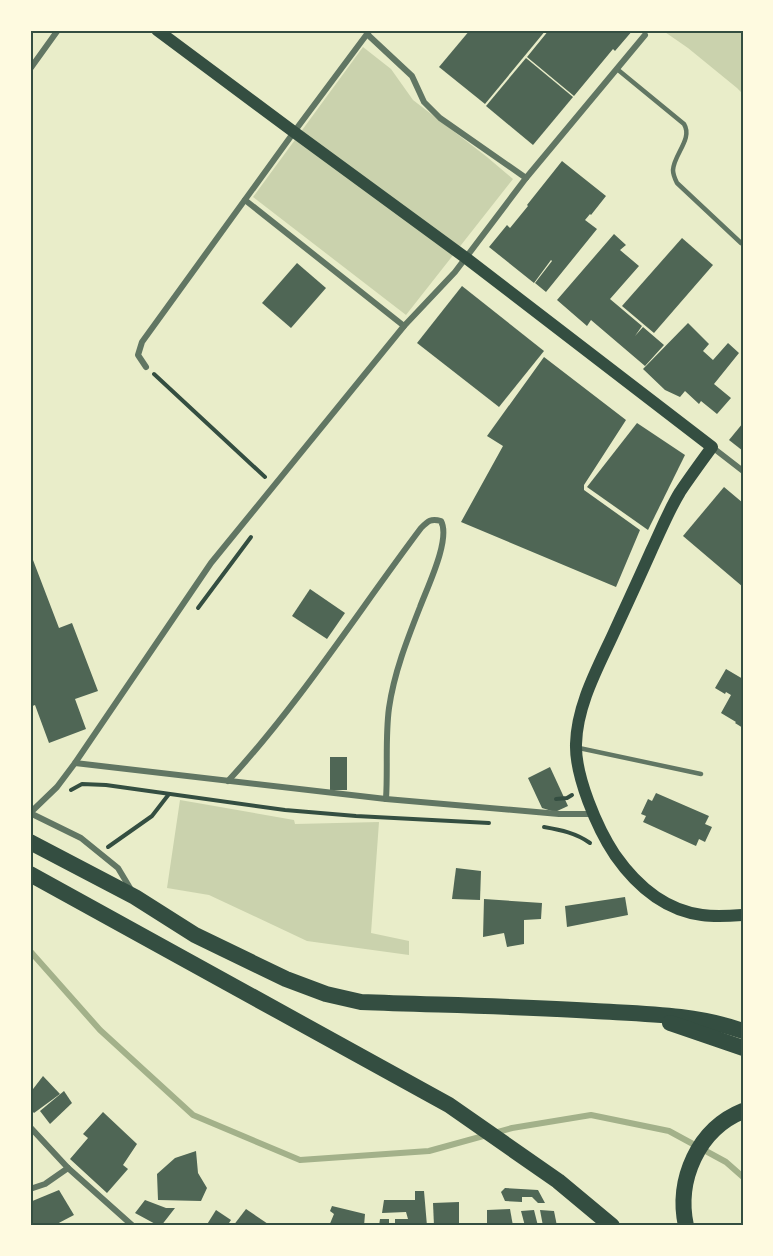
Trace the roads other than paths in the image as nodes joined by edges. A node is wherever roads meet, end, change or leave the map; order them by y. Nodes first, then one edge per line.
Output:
1 (58, 30) edge
2 (157, 30) edge
3 (369, 32) edge
4 (645, 35) dead end
5 (30, 69) edge
6 (618, 69) junction
7 (294, 132) junction
8 (526, 178) junction
9 (245, 200) junction
10 (741, 243) dead end
11 (466, 258) junction
12 (404, 326) junction
13 (146, 367) road end
14 (712, 447) junction
15 (743, 471) edge
16 (576, 747) junction
17 (75, 764) junction
18 (702, 774) dead end
19 (228, 782) junction
20 (386, 799) junction
21 (30, 813) edge
22 (593, 814) junction
23 (30, 842) edge
24 (34, 876) edge
25 (135, 897) junction
26 (743, 915) edge
27 (637, 1012) junction
28 (743, 1031) edge
29 (743, 1048) edge
30 (743, 1111) edge
31 (30, 1128) edge
32 (68, 1168) junction
33 (30, 1189) edge
34 (133, 1226) edge
35 (612, 1226) edge
36 (686, 1226) edge

1 - 5 street
2 - 7 main road
3 - 7 street
3 - 8 street
4 - 6 street
6 - 8 street
6 - 10 lane
7 - 9 street
7 - 11 main road
8 - 11 street
9 - 12 street
9 - 13 street
11 - 12 street
11 - 14 main road
12 - 17 street
14 - 15 street
14 - 16 main road
16 - 18 lane
16 - 22 main road
17 - 19 street
17 - 21 street
19 - 20 street
19 - 20 street
20 - 22 street
21 - 25 street
22 - 26 main road
23 - 25 highway
24 - 35 highway
25 - 27 highway
27 - 28 highway
27 - 29 highway
30 - 36 highway
31 - 32 street
32 - 33 street
32 - 34 street

